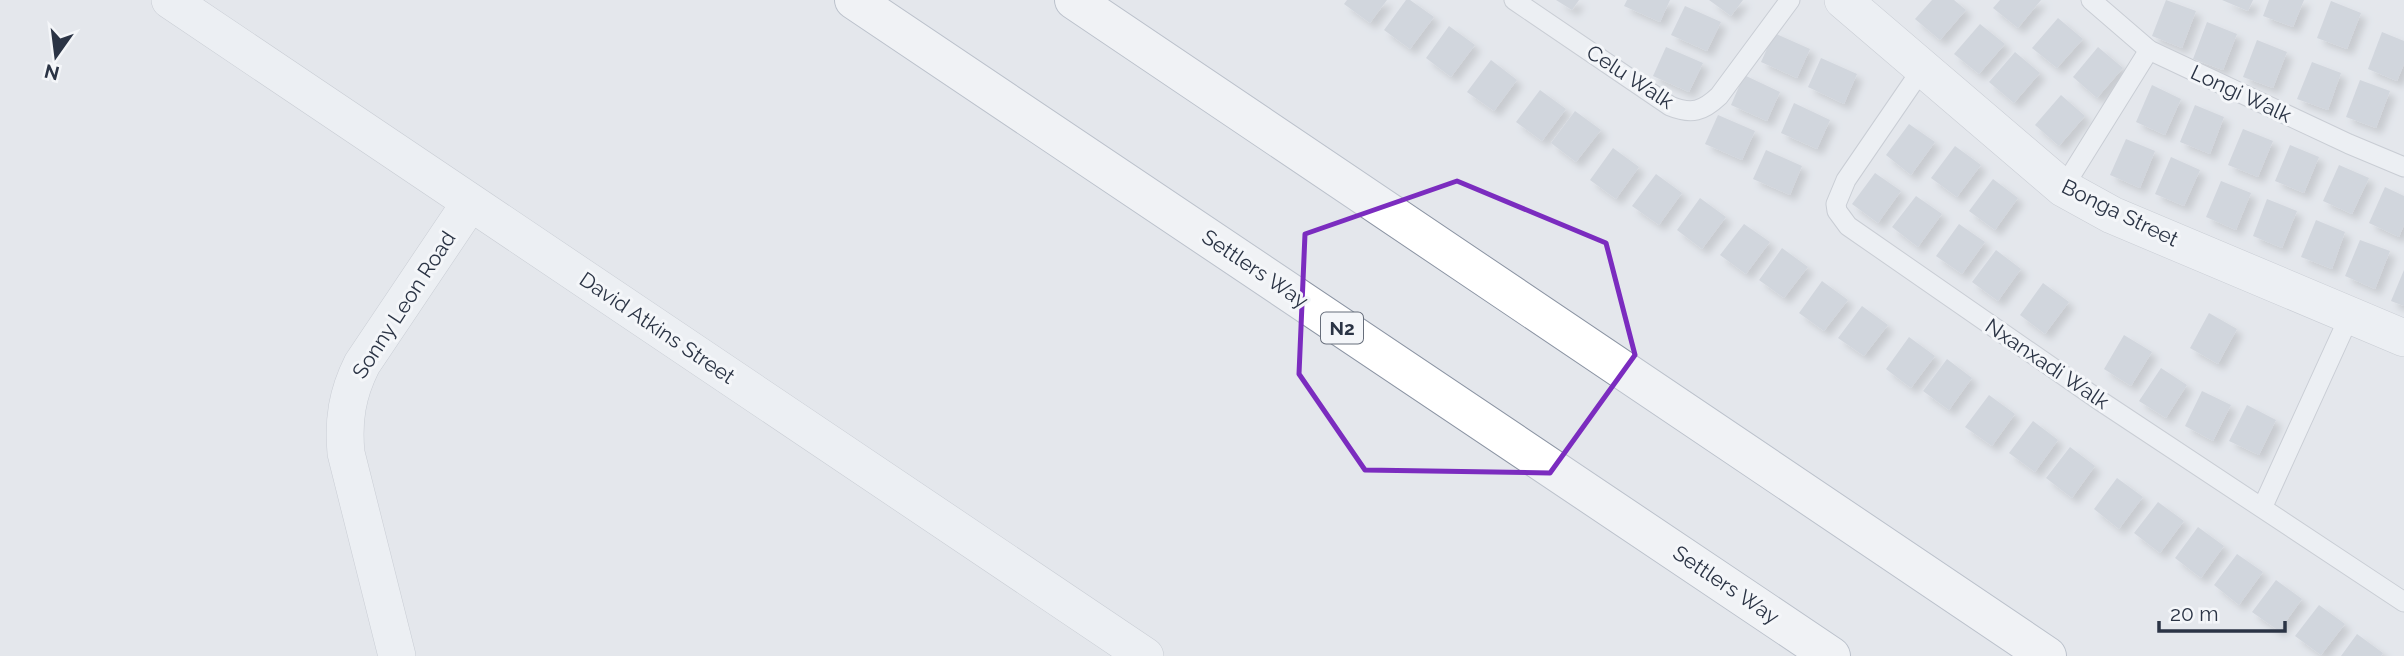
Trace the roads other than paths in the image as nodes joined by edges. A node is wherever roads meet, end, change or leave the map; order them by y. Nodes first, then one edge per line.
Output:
1 (170, 0) edge
2 (853, 0) edge
3 (1073, 0) edge
4 (1514, 0) edge
5 (1790, 0) edge
6 (1843, 0) edge
7 (2091, 0) edge
8 (2150, 50) junction
9 (1922, 69) junction
10 (2404, 167) edge
11 (2063, 188) junction
12 (470, 203) junction
13 (2350, 315) junction
14 (2404, 338) edge
15 (2263, 506) junction
16 (2404, 602) edge
17 (397, 656) edge
18 (1145, 656) edge
19 (1831, 656) edge
20 (2047, 656) edge

1 - 12 street, David Atkins Street
2 - 19 highway, Settlers Way / N2
3 - 20 highway
4 - 5 lane, Celu Walk
6 - 9 street, Bonga Street
7 - 8 lane, Longi Walk
8 - 10 lane, Longi Walk
8 - 11 lane
9 - 11 street, Bonga Street
9 - 15 lane, Nxanxadi Walk
11 - 13 street, Bonga Street
12 - 17 street, Sonny Leon Road
12 - 18 street, David Atkins Street
13 - 14 street, Bonga Street
13 - 15 lane
15 - 16 lane, Nxanxadi Walk

